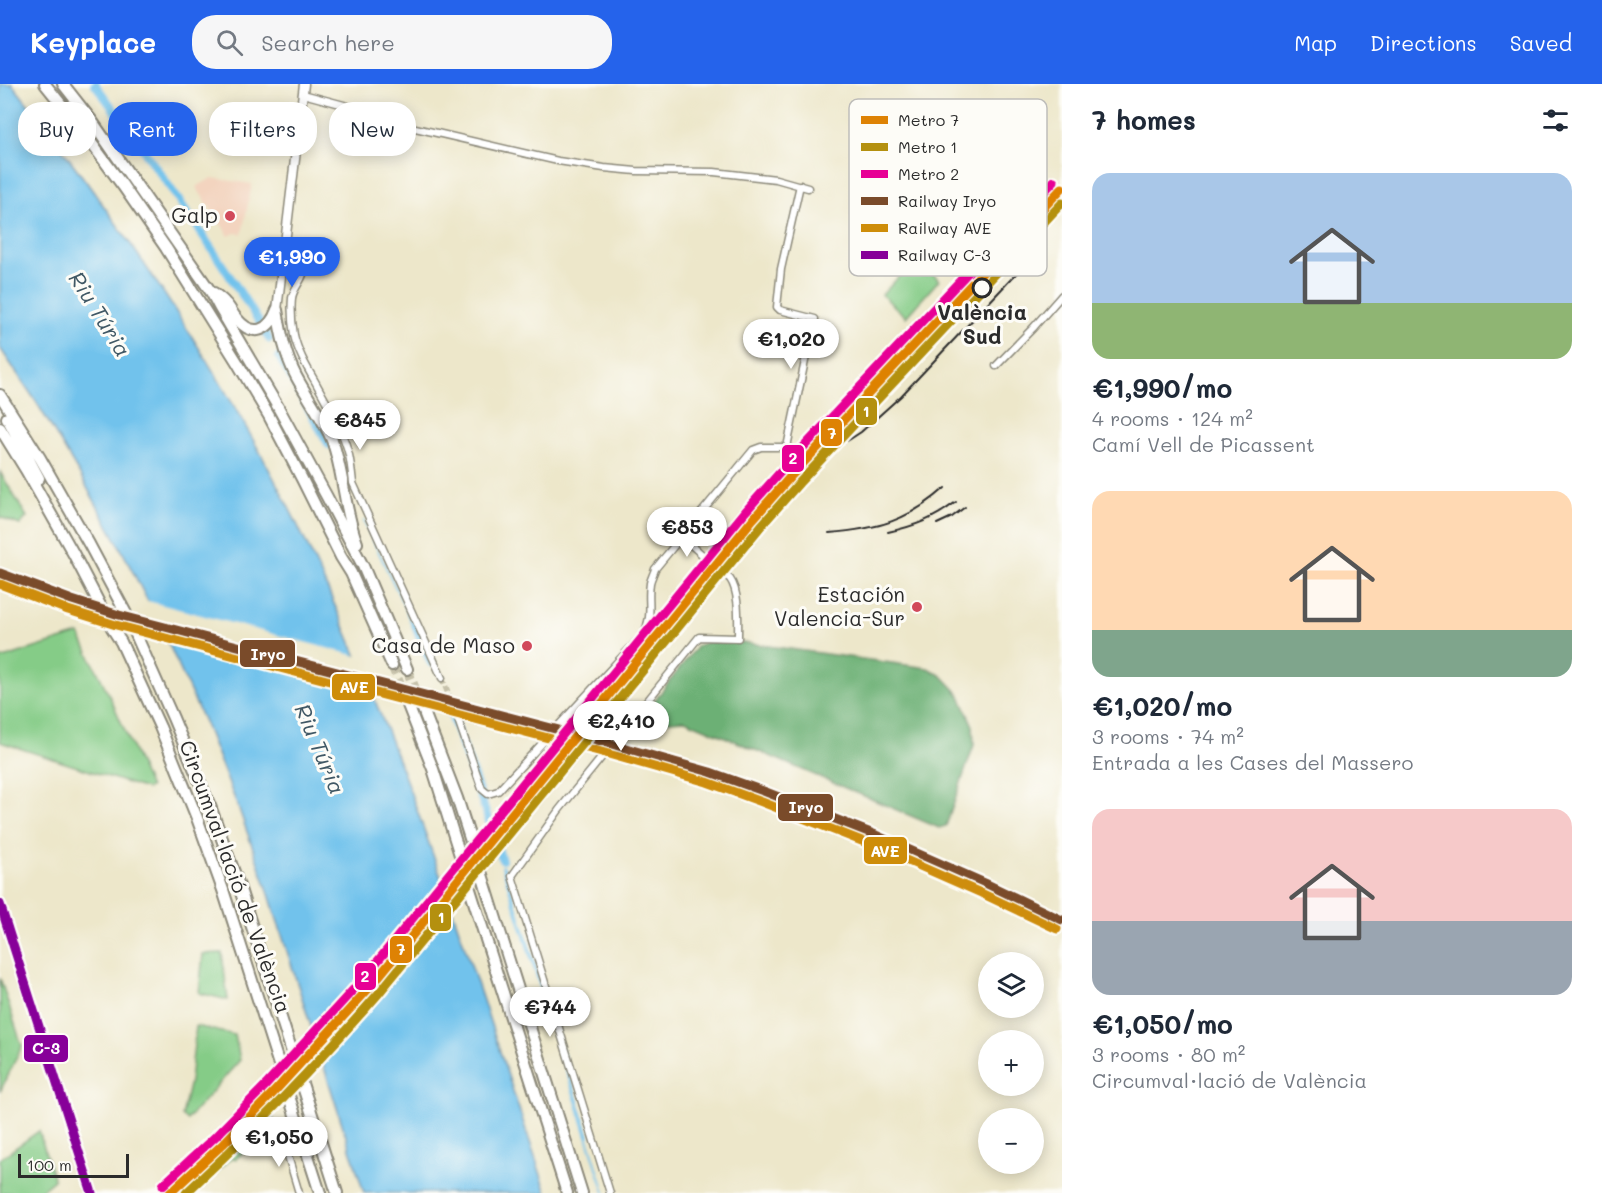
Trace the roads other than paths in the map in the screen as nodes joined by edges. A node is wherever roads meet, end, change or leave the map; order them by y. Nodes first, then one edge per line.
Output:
1 (45, 84) edge
2 (63, 84) edge
3 (304, 84) edge
4 (303, 94) junction
5 (800, 185) junction
6 (808, 188) dead end
7 (283, 256) junction
8 (211, 292) junction
9 (1062, 295) edge
10 (277, 310) junction
11 (996, 366) dead end
12 (0, 395) edge
13 (278, 407) junction
14 (0, 408) edge
15 (0, 428) edge
16 (682, 537) junction
17 (363, 567) junction
18 (351, 573) junction
19 (121, 642) junction
20 (392, 665) tunnel mouth
21 (407, 669) tunnel mouth
22 (442, 678) tunnel mouth
23 (404, 695) tunnel mouth
24 (419, 699) tunnel mouth
25 (454, 708) tunnel mouth
26 (475, 854) dead end
27 (479, 865) dead end
28 (464, 868) dead end
29 (467, 880) dead end
30 (282, 1137) dead end
31 (299, 1193) edge
32 (320, 1193) edge
33 (337, 1193) edge
34 (567, 1193) edge
35 (582, 1193) edge
36 (610, 1193) edge

1 - 18 highway
2 - 8 highway
3 - 4 street
4 - 5 street
4 - 7 street
5 - 6 street
5 - 16 street
7 - 10 street
7 - 22 street
8 - 10 highway
8 - 13 highway
9 - 11 street
10 - 17 highway
12 - 33 highway, Circumval·lació de València
13 - 17 highway
13 - 18 highway
14 - 19 highway
15 - 19 highway, Circumval·lació de València
16 - 25 street
16 - 36 street
17 - 21 highway
18 - 20 highway
19 - 32 highway, Circumval·lació de València
23 - 28 highway
24 - 26 highway
27 - 35 highway
29 - 34 highway
30 - 31 street

